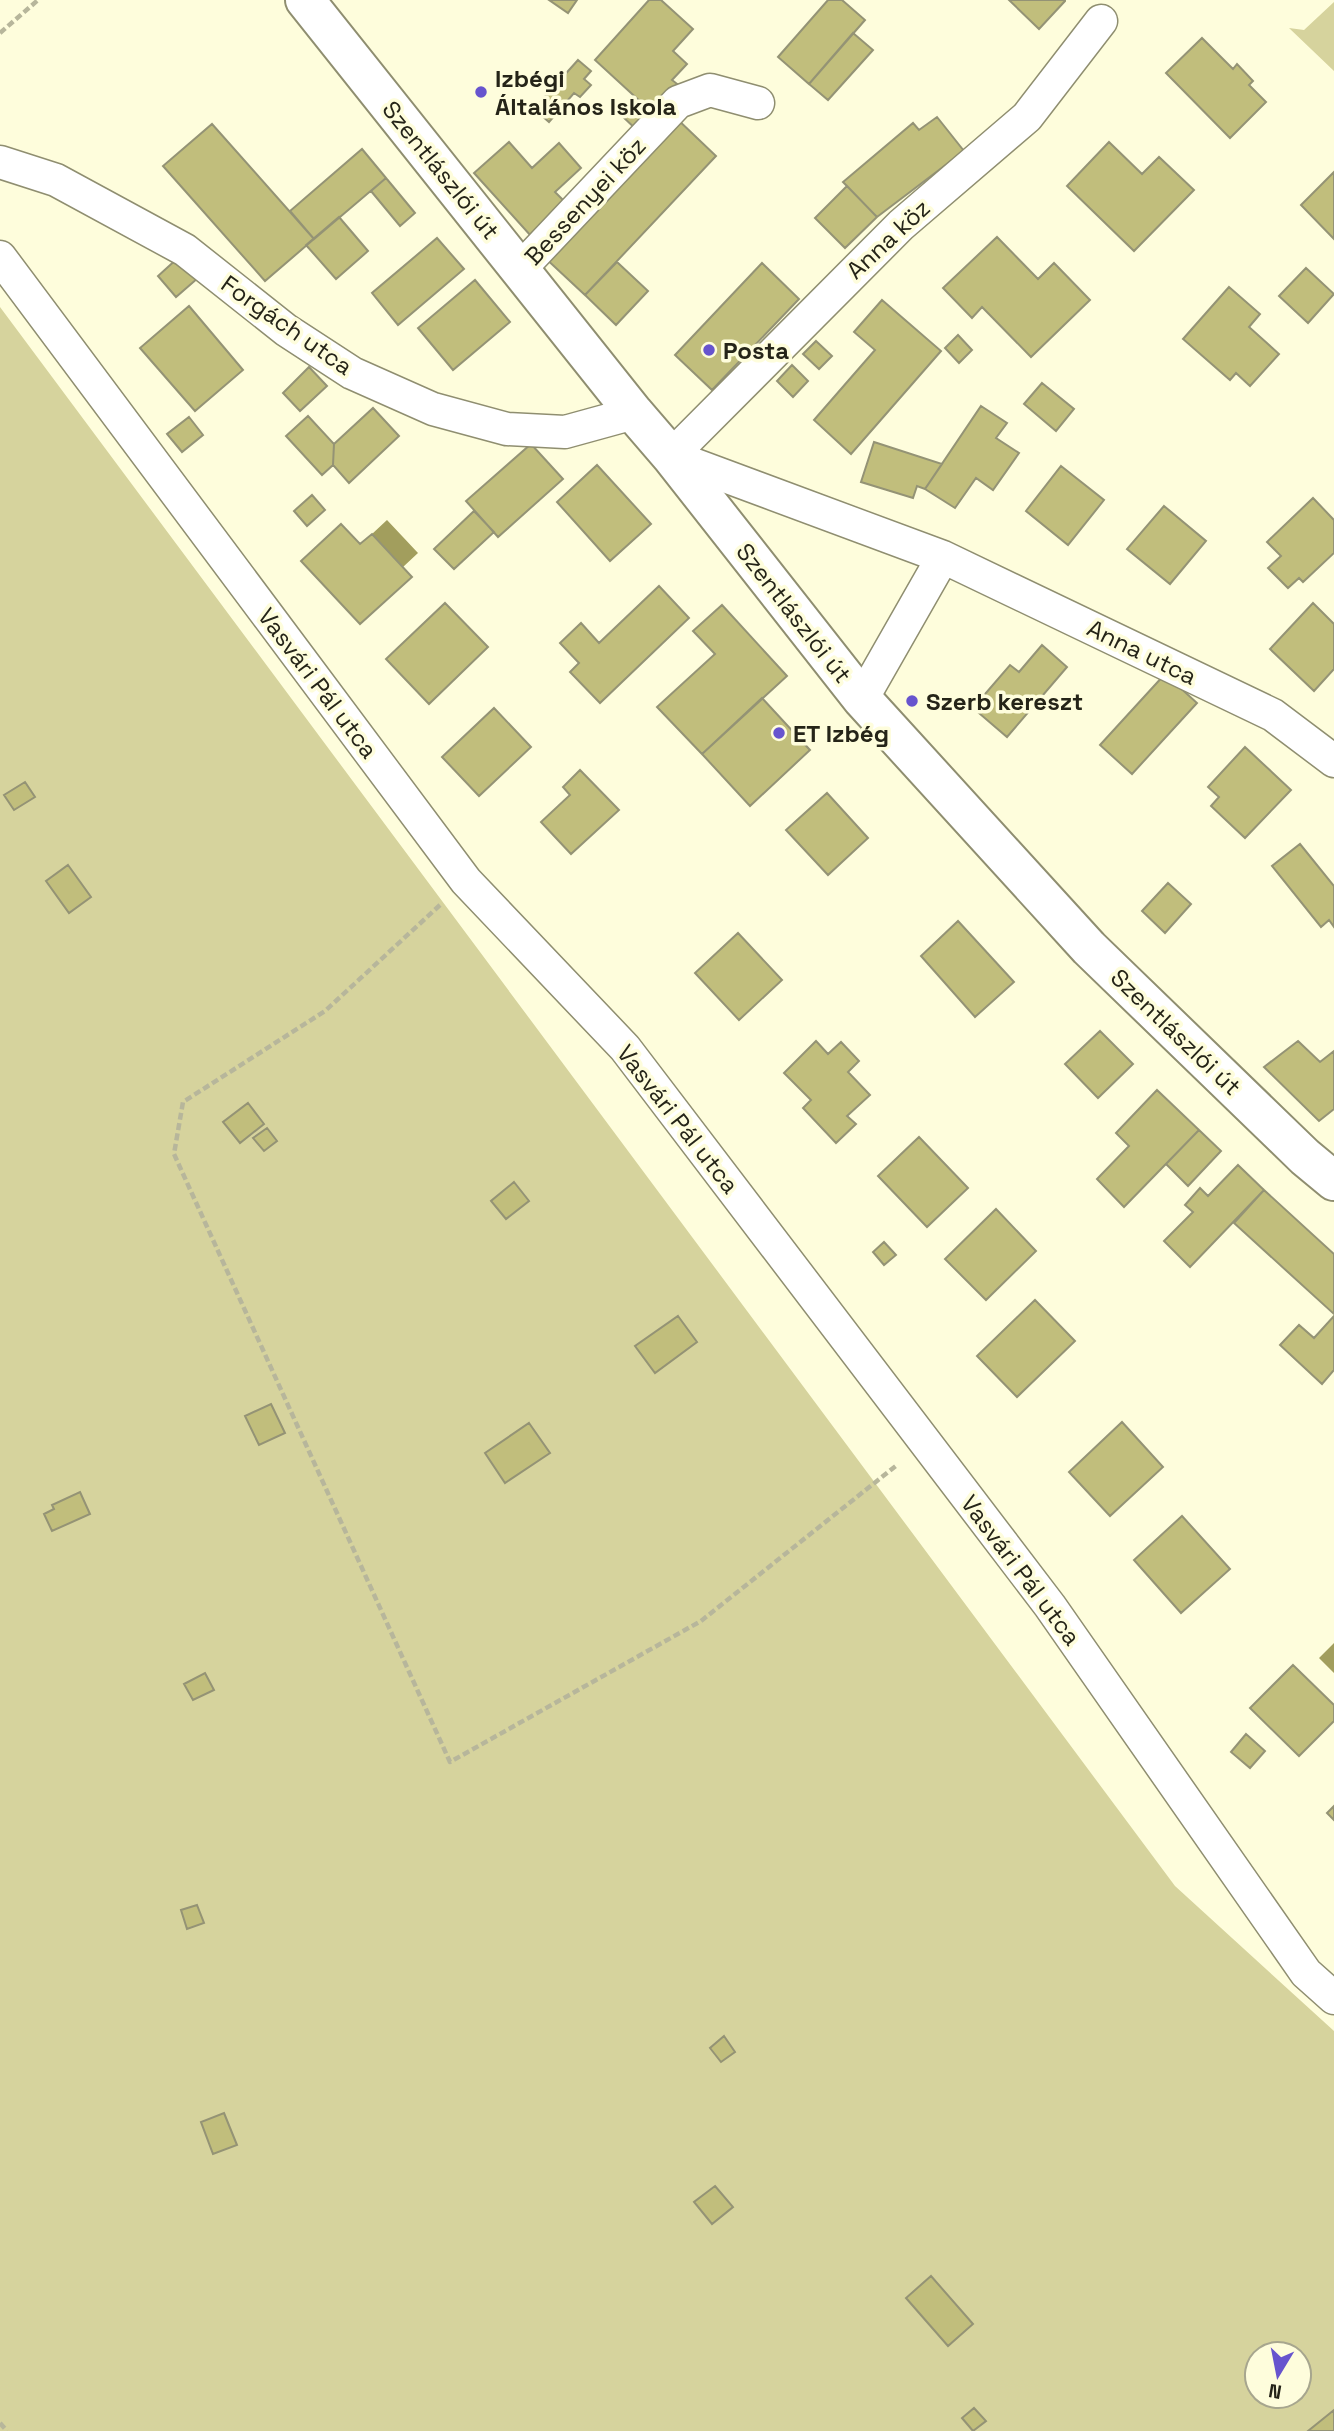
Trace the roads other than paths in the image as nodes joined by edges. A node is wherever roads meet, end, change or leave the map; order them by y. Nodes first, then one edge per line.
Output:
1 (305, 0) edge
2 (1101, 21) dead end
3 (758, 103) dead end
4 (0, 162) edge
5 (0, 257) edge
6 (520, 269) junction
7 (634, 414) junction
8 (671, 456) junction
9 (943, 556) junction
10 (862, 699) junction
11 (1334, 761) edge
12 (1334, 1181) edge
13 (1334, 1998) edge

1 - 6 main road, Szentlászlói út
2 - 8 street, Anna köz
3 - 6 street, Bessenyei köz
4 - 7 street, Forgách utca
5 - 13 street, Vasvári Pál utca
6 - 7 main road, Szentlászlói út
7 - 8 main road, Szentlászlói út
8 - 9 street, Anna utca
8 - 10 main road, Szentlászlói út
9 - 10 street
9 - 11 street, Anna utca
10 - 12 main road, Szentlászlói út

